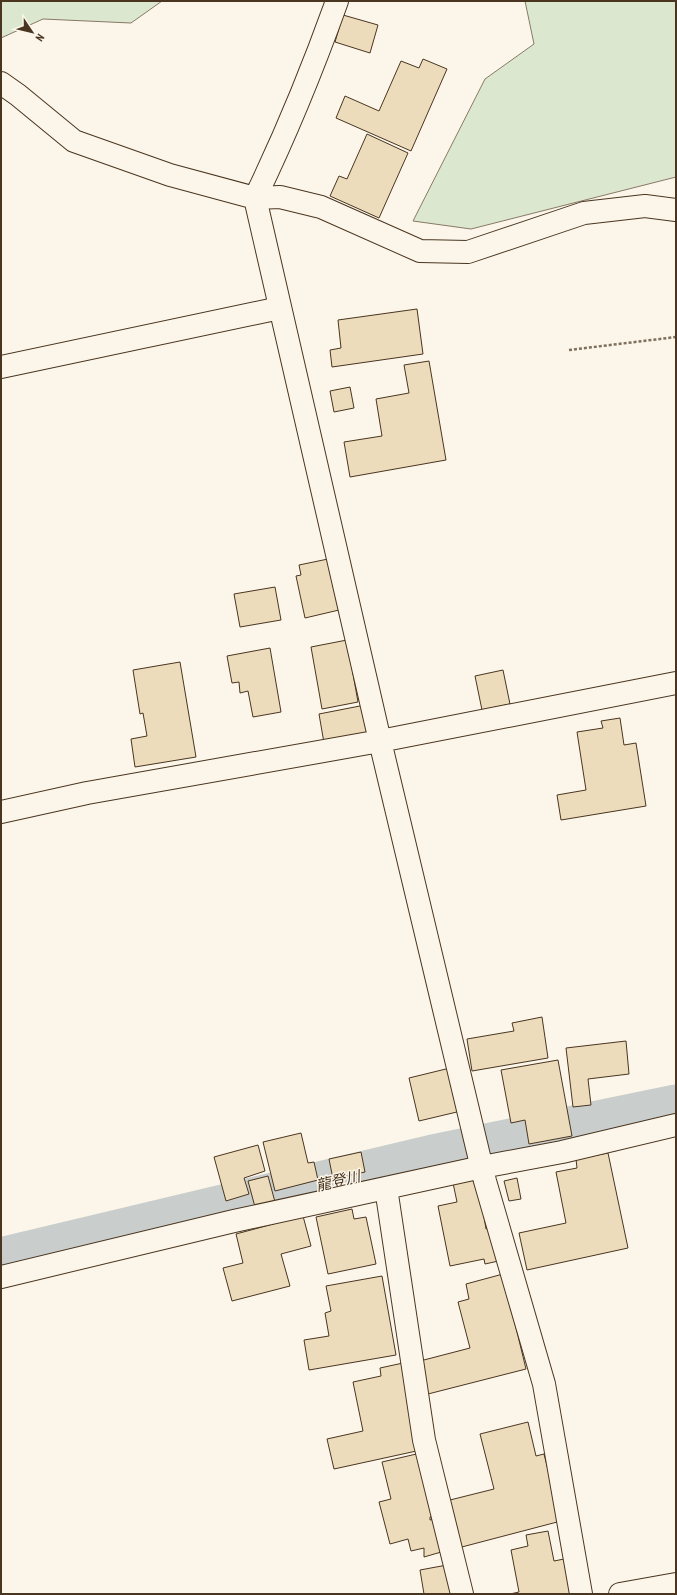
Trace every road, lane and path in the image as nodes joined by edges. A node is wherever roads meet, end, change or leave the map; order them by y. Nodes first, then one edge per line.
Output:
1 (337, 1) edge
2 (1, 83) edge
3 (255, 198) junction
4 (676, 210) edge
5 (280, 308) junction
6 (676, 337) edge
7 (569, 350) dead end
8 (1, 367) edge
9 (676, 683) edge
10 (380, 741) junction
11 (1, 812) edge
12 (676, 1125) edge
13 (482, 1167) junction
14 (386, 1188) junction
15 (1, 1277) edge
16 (676, 1584) edge
17 (462, 1594) edge
18 (581, 1594) edge
19 (620, 1594) edge

1 - 3 street
2 - 3 street
3 - 4 street
3 - 5 street
5 - 8 street
5 - 10 street
6 - 7 path
9 - 10 street
10 - 11 street
10 - 13 street
12 - 13 street
13 - 14 street
13 - 18 street
14 - 15 street
14 - 17 street
16 - 19 street

